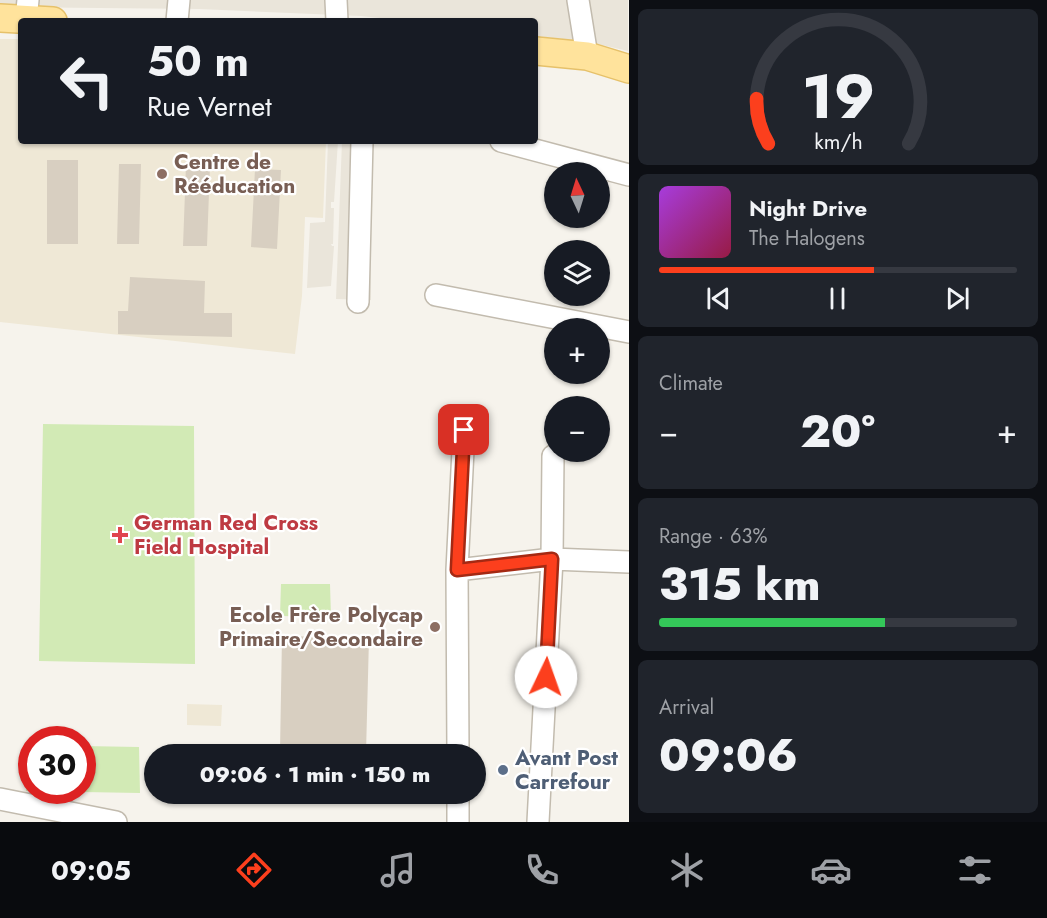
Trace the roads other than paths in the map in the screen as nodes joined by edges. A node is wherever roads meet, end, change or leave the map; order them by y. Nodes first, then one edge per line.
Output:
1 (179, 0) edge
2 (336, 0) edge
3 (578, 0) edge
4 (18, 12) edge
5 (41, 18) edge
6 (177, 18) edge
7 (337, 18) edge
8 (538, 51) edge
9 (587, 56) junction
10 (628, 69) edge
11 (362, 144) edge
12 (512, 144) edge
13 (628, 175) edge
14 (436, 295) dead end
15 (358, 302) dead end
16 (628, 332) edge
17 (464, 430) dead end
18 (553, 462) edge
19 (552, 559) junction
20 (628, 562) edge
21 (457, 570) junction
22 (458, 744) edge
23 (0, 799) edge
24 (458, 804) edge
25 (116, 822) edge
26 (458, 822) edge
27 (538, 822) edge

1 - 6 street
2 - 7 street
3 - 9 street
4 - 5 main road
8 - 9 main road
9 - 10 main road
11 - 15 street
12 - 13 street
14 - 16 street
17 - 21 street
18 - 19 street
19 - 20 street
19 - 21 street
19 - 27 street
21 - 22 street
23 - 25 street
24 - 26 street

